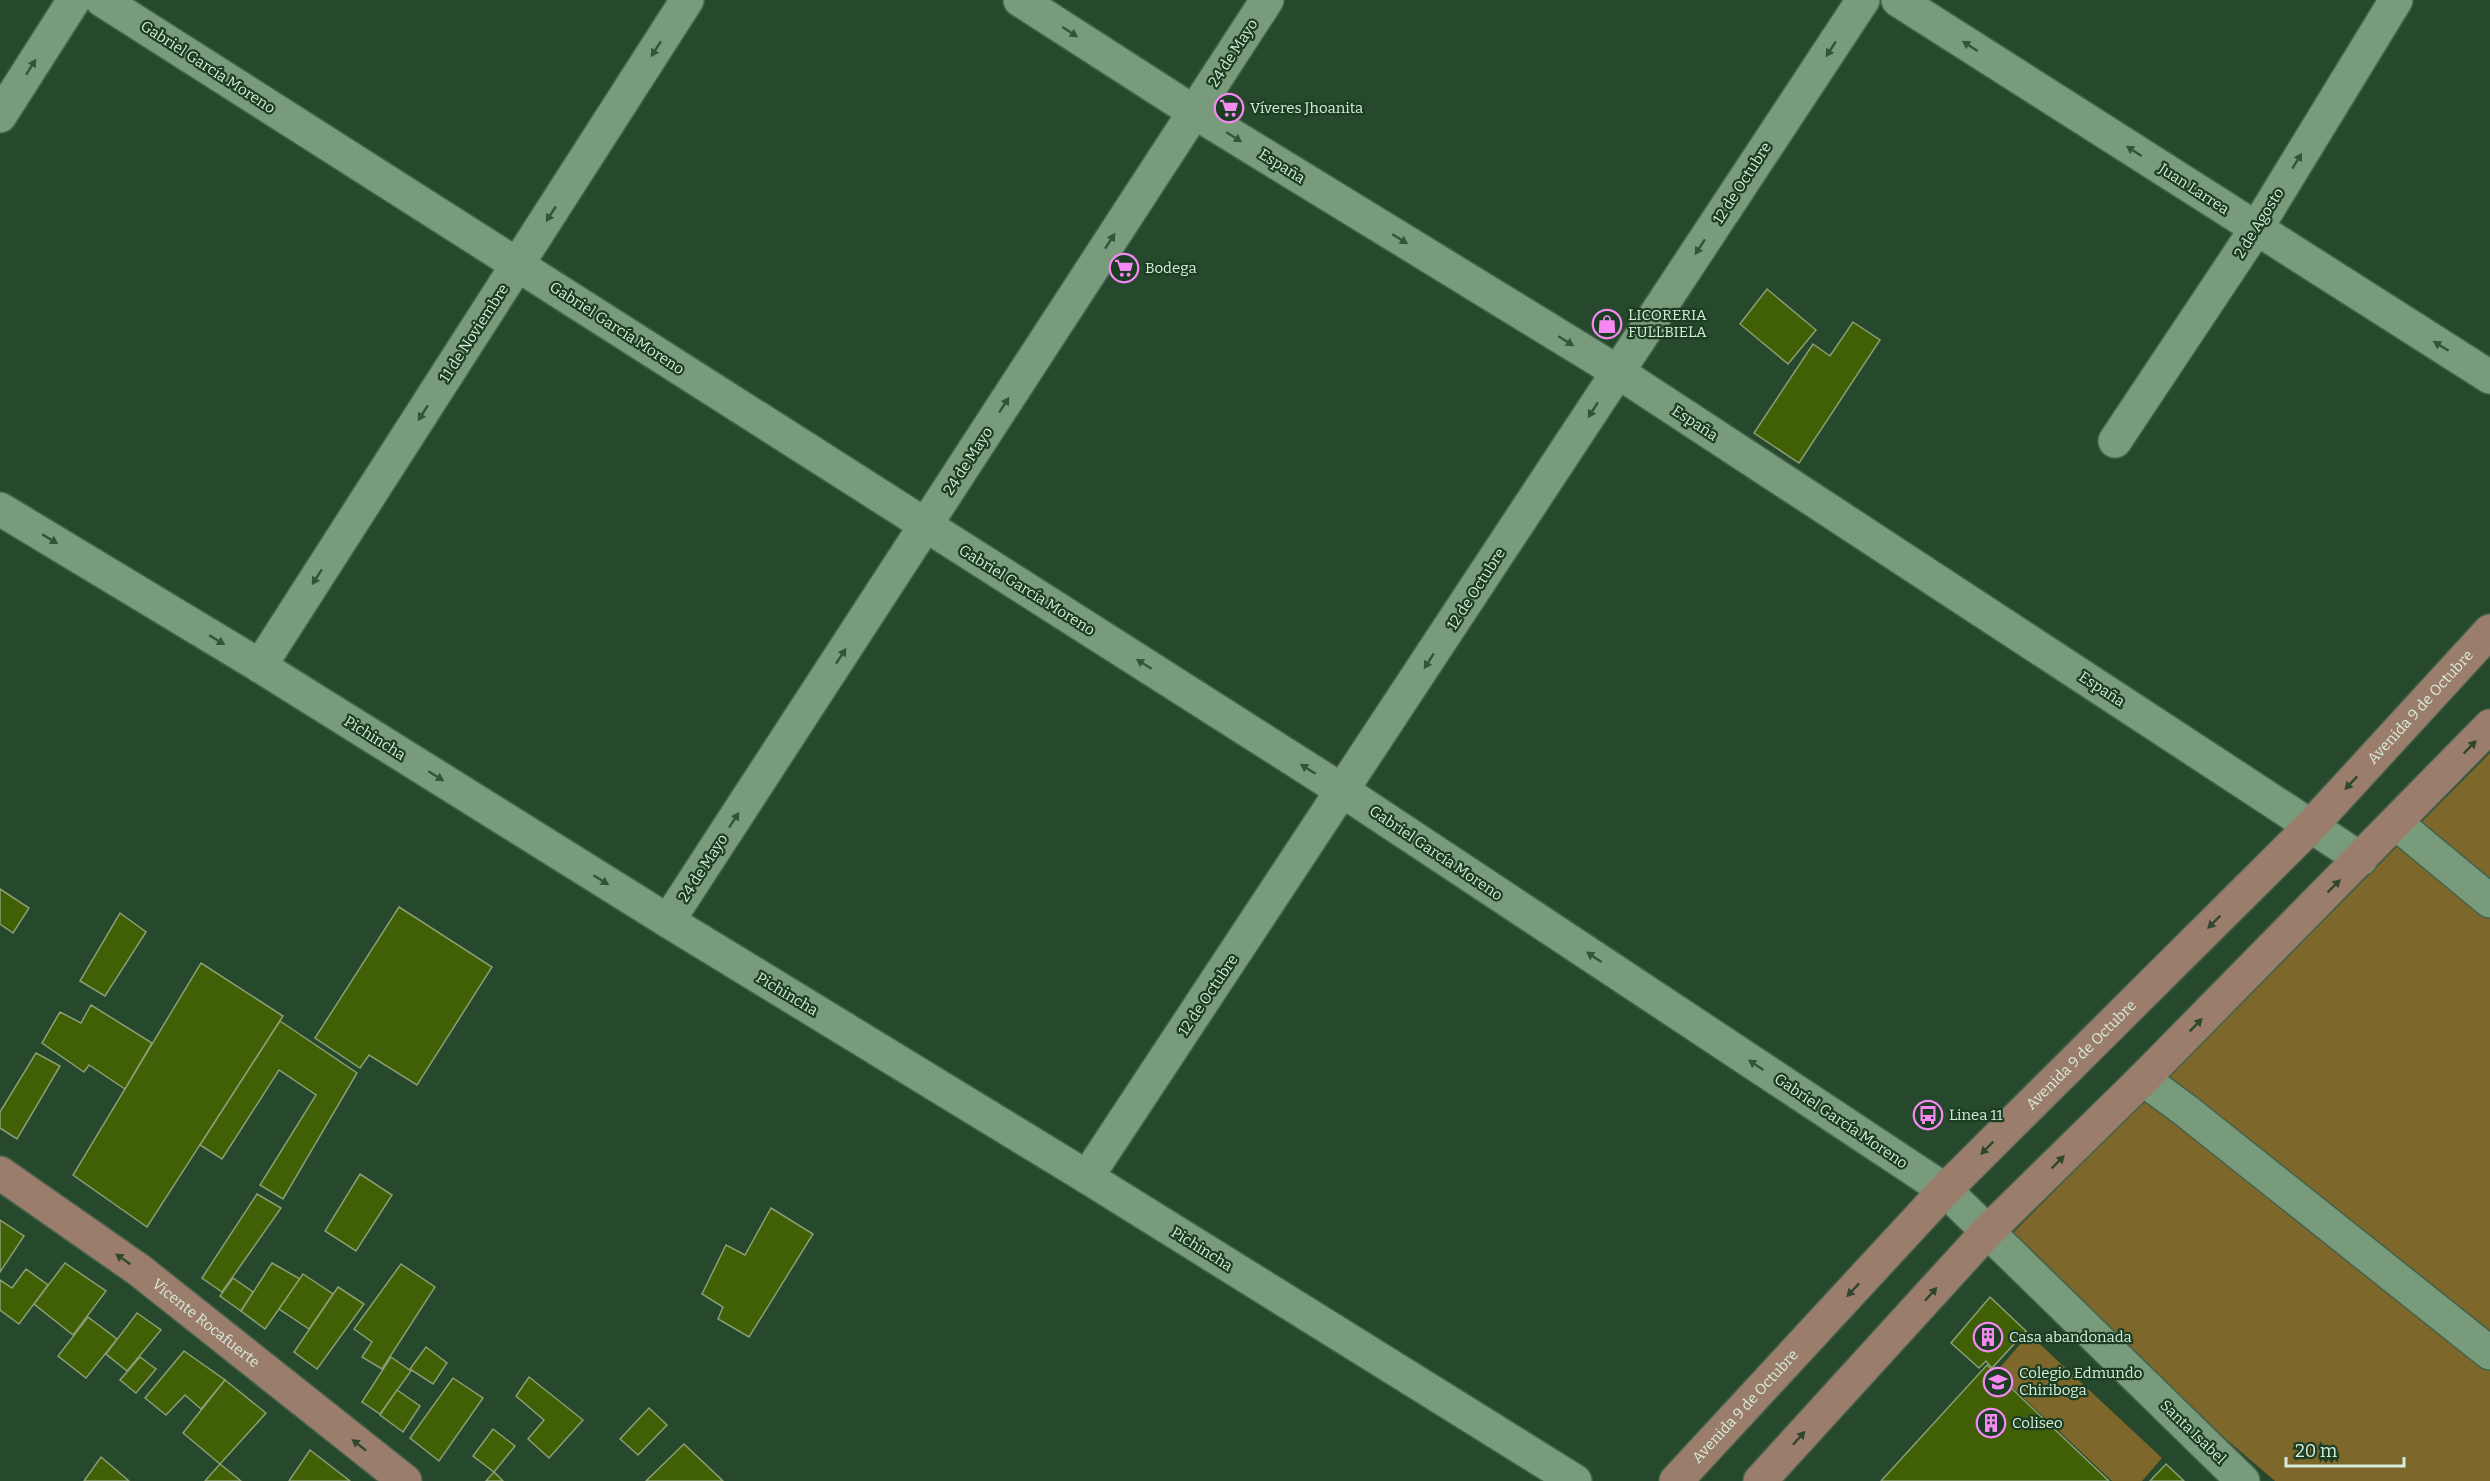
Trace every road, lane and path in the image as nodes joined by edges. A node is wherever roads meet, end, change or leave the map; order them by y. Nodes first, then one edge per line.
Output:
1 (74, 0) edge
2 (102, 0) edge
3 (687, 0) edge
4 (1020, 0) edge
5 (1267, 0) edge
6 (1863, 0) edge
7 (1898, 0) edge
8 (2396, 0) edge
9 (1194, 112) junction
10 (0, 116) edge
11 (2256, 229) junction
12 (518, 265) junction
13 (1618, 372) junction
14 (2490, 377) edge
15 (2115, 441) dead end
16 (0, 509) edge
17 (926, 526) junction
18 (2490, 631) edge
19 (260, 666) junction
20 (2490, 726) edge
21 (1343, 791) junction
22 (2396, 823) junction
23 (2311, 826) junction
24 (2361, 859) junction
25 (2490, 901) edge
26 (668, 921) junction
27 (2143, 1079) junction
28 (0, 1173) edge
29 (1087, 1177) junction
30 (1945, 1190) junction
31 (1986, 1233) junction
32 (2490, 1353) edge
33 (405, 1481) edge
34 (1575, 1481) edge
35 (1676, 1481) edge
36 (1760, 1481) edge
37 (2243, 1481) edge

10 -> 1 street
2 - 12 street, Gabriel García Moreno
3 -> 12 street, 11 de Noviembre
4 -> 9 street, España
5 - 9 street, 24 de Mayo
6 -> 13 street, 12 de Octubre
11 -> 7 street, Juan Larrea
11 -> 8 street, 2 de Agosto
9 -> 13 street, España
17 -> 9 street, 24 de Mayo
14 -> 11 street, Juan Larrea
11 - 15 street, 2 de Agosto
12 - 17 street, Gabriel García Moreno
12 -> 19 street, 11 de Noviembre
13 -> 21 street, 12 de Octubre
13 - 23 street, España
16 -> 19 street, Pichincha
21 -> 17 street, Gabriel García Moreno
26 -> 17 street, 24 de Mayo
18 -> 23 main road, Avenida 9 de Octubre
19 -> 26 street, Pichincha
22 -> 20 main road
21 - 29 street, 12 de Octubre
30 -> 21 street, Gabriel García Moreno
22 - 24 main road
22 - 25 street
23 - 24 street, España
23 -> 30 main road, Avenida 9 de Octubre
27 -> 24 main road
26 - 29 street, Pichincha
31 -> 27 main road
27 - 32 street
33 -> 28 main road, Vicente Rocafuerte
29 - 34 street, Pichincha
30 - 31 street, Gabriel García Moreno
30 -> 35 main road, Avenida 9 de Octubre
36 -> 31 main road
31 - 37 street, Santa Isabel

